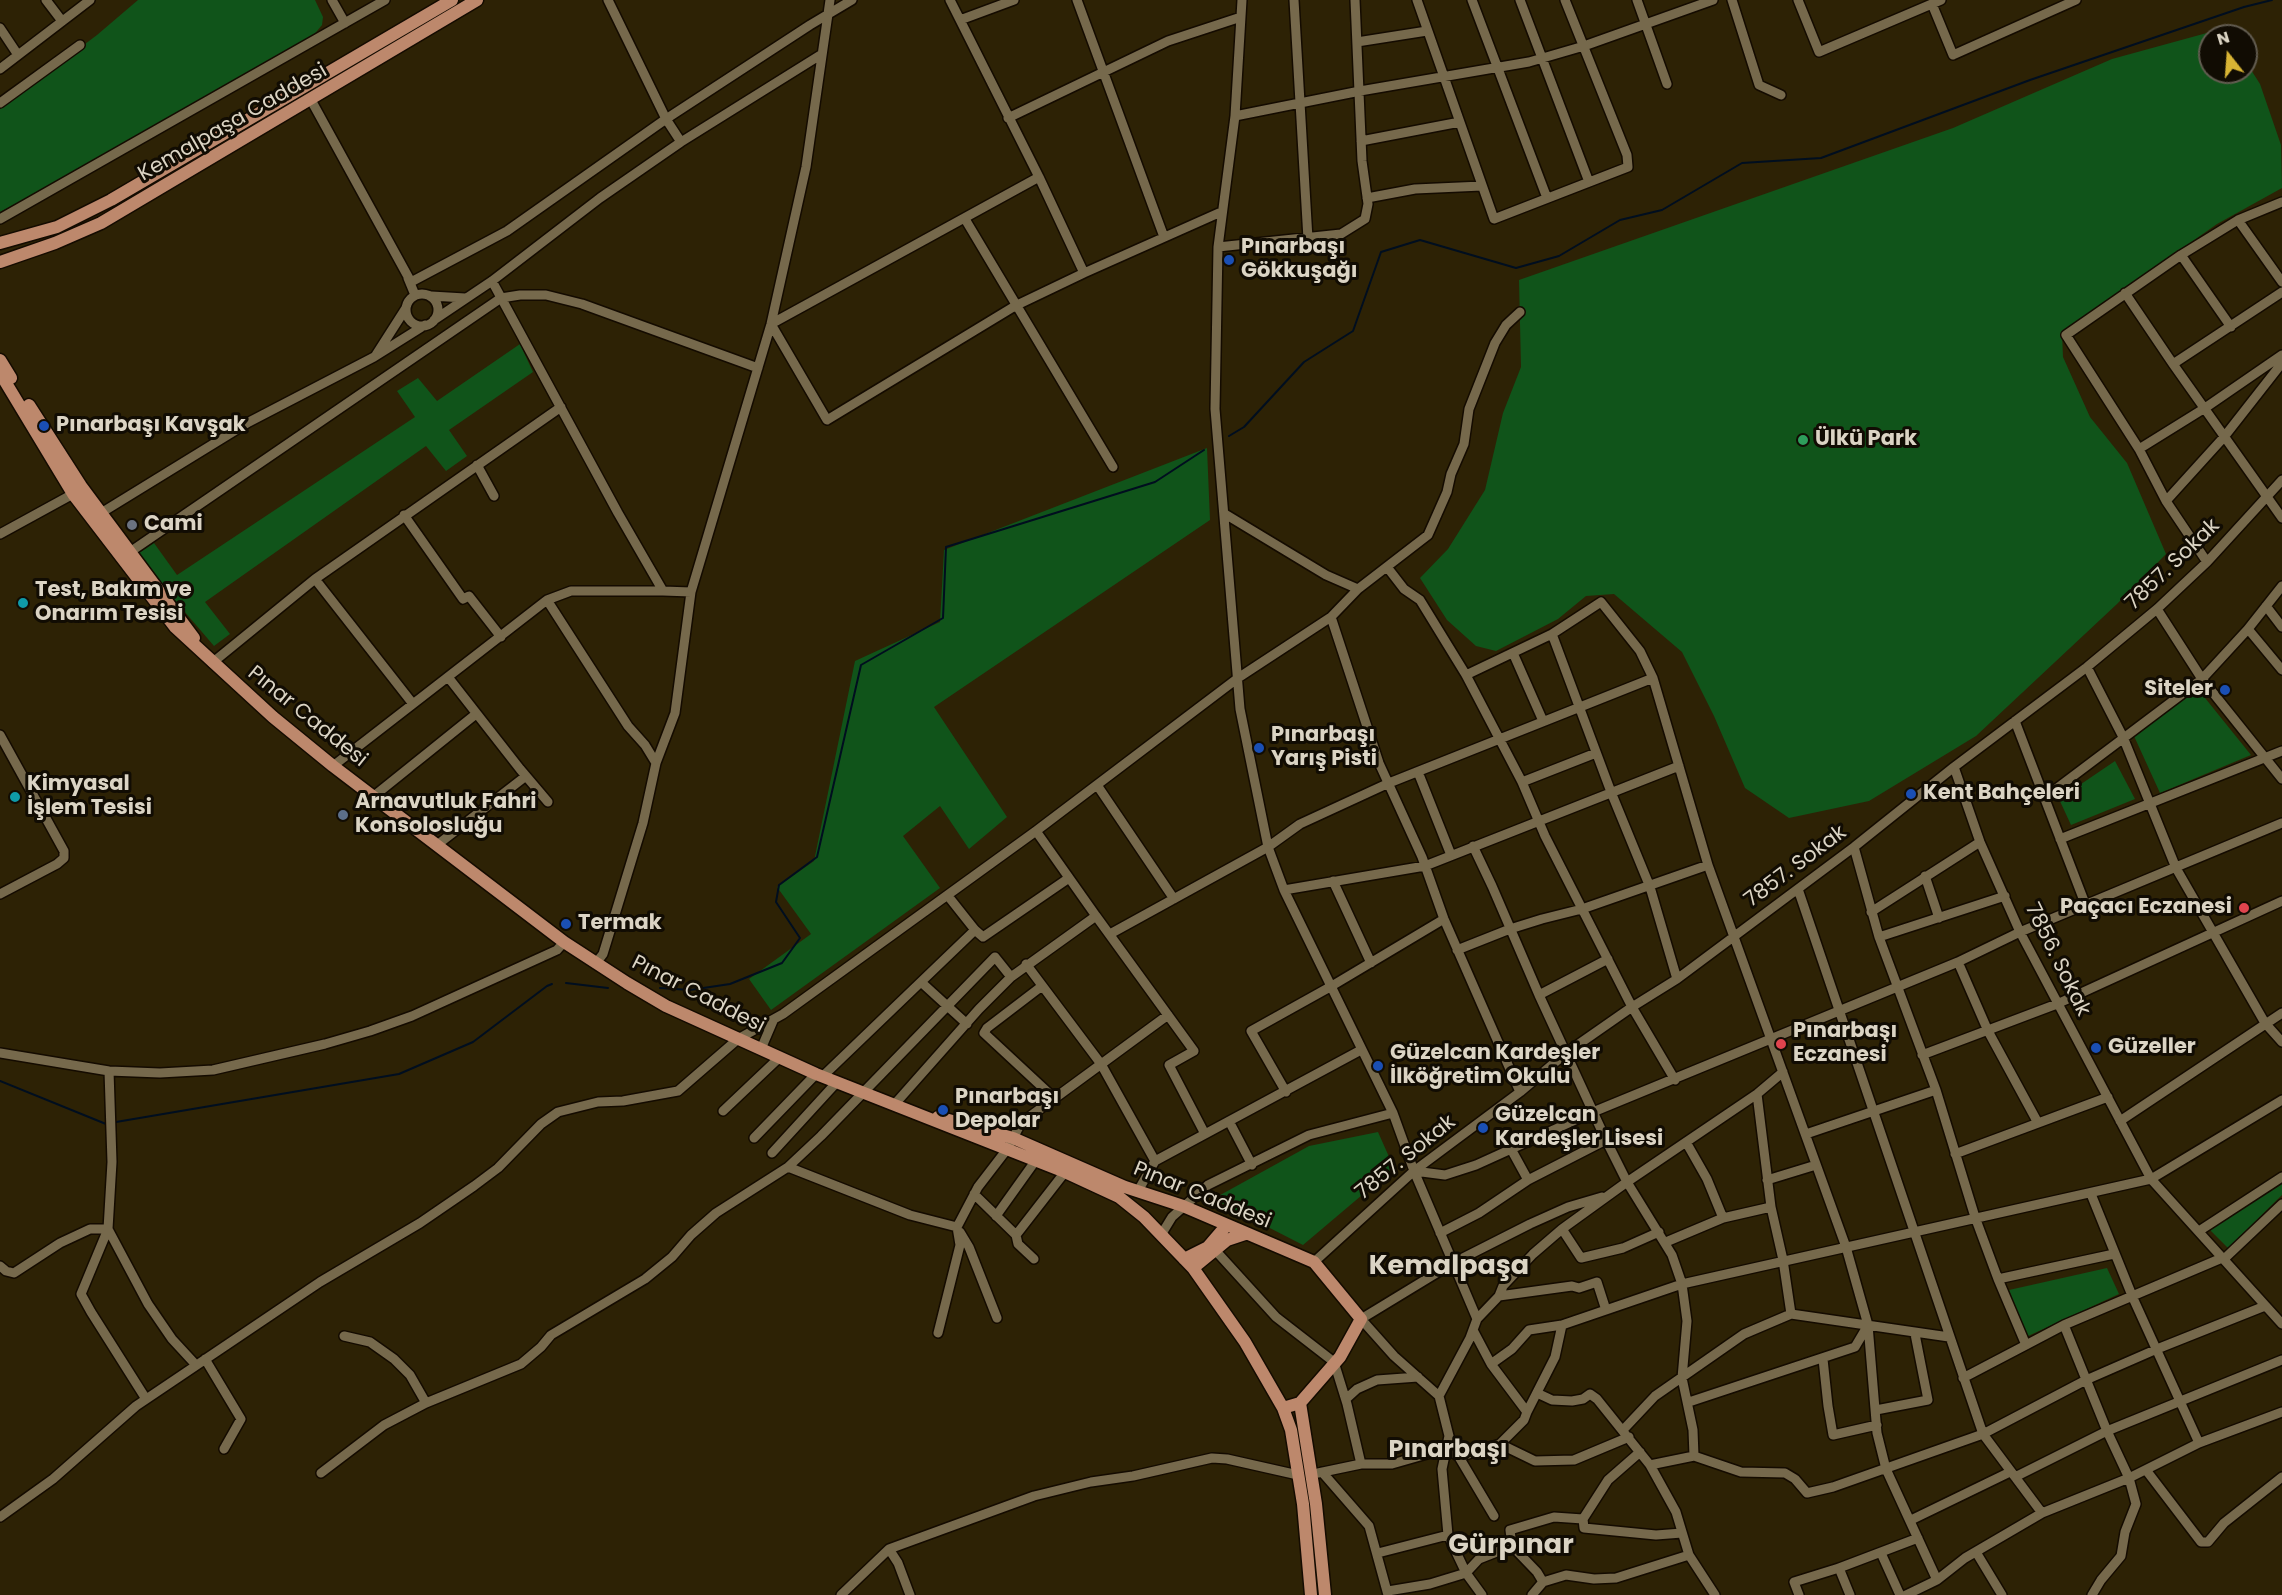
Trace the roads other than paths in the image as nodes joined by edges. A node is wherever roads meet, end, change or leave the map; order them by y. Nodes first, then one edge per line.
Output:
1 (46, 0) edge
2 (90, 0) edge
3 (332, 0) edge
4 (386, 0) edge
5 (452, 0) edge
6 (477, 0) edge
7 (608, 0) edge
8 (830, 0) edge
9 (852, 0) edge
10 (950, 0) edge
11 (1014, 0) edge
12 (1077, 0) edge
13 (1242, 0) edge
14 (1294, 0) edge
15 (1354, 0) edge
16 (1417, 0) edge
17 (1472, 0) edge
18 (1520, 0) edge
19 (1565, 0) edge
20 (1637, 0) edge
21 (1713, 0) edge
22 (1732, 0) edge
23 (1798, 0) edge
24 (2076, 0) edge
25 (1935, 2) edge
26 (827, 15) junction
27 (1241, 16) junction
28 (960, 20) junction
29 (62, 21) junction
30 (345, 22) junction
31 (1645, 24) junction
32 (0, 28) edge
33 (1427, 31) junction
34 (1357, 42) junction
35 (80, 45) dead end
36 (1584, 46) junction
37 (822, 54) junction
38 (18, 55) junction
39 (1540, 59) junction
40 (0, 69) edge
41 (1497, 69) junction
42 (1101, 72) junction
43 (1444, 78) junction
44 (1667, 84) dead end
45 (1360, 91) junction
46 (1781, 95) dead end
47 (311, 100) junction
48 (1300, 103) junction
49 (0, 104) edge
50 (1235, 116) junction
51 (1008, 118) junction
52 (666, 119) junction
53 (1460, 122) junction
54 (1361, 141) junction
55 (681, 142) junction
56 (1040, 177) junction
57 (1589, 182) junction
58 (1482, 186) junction
59 (1367, 198) junction
60 (1547, 198) junction
61 (2282, 202) edge
62 (1221, 212) junction
63 (0, 219) edge
64 (964, 219) junction
65 (2238, 220) junction
66 (1164, 237) junction
67 (1308, 239) junction
68 (0, 243) edge
69 (1218, 247) junction
70 (2181, 255) junction
71 (0, 262) edge
72 (1084, 273) junction
73 (492, 281) junction
74 (411, 282) junction
75 (2282, 282) edge
76 (2282, 292) edge
77 (2126, 293) junction
78 (415, 295) junction
79 (431, 296) junction
80 (465, 298) junction
81 (501, 298) junction
82 (1015, 306) junction
83 (406, 308) junction
84 (1520, 312) dead end
85 (429, 323) junction
86 (771, 324) junction
87 (2232, 327) junction
88 (2282, 355) edge
89 (374, 357) junction
90 (0, 360) edge
91 (2282, 363) edge
92 (2172, 364) junction
93 (758, 368) junction
94 (0, 373) edge
95 (561, 407) junction
96 (2205, 408) junction
97 (2224, 437) junction
98 (2139, 449) junction
99 (477, 465) junction
100 (1113, 467) dead end
101 (2282, 480) edge
102 (73, 494) junction
103 (494, 496) dead end
104 (2266, 497) junction
105 (2166, 501) junction
106 (101, 513) junction
107 (404, 514) junction
108 (1225, 514) junction
109 (2282, 518) edge
110 (0, 534) edge
111 (130, 552) junction
112 (2207, 562) junction
113 (1387, 567) junction
114 (315, 579) junction
115 (2282, 586) edge
116 (1358, 589) junction
117 (663, 591) junction
118 (691, 592) junction
119 (548, 600) junction
120 (2266, 606) junction
121 (2157, 609) junction
122 (1331, 617) junction
123 (2282, 627) edge
124 (2248, 628) junction
125 (1552, 634) junction
126 (501, 637) junction
127 (1513, 653) junction
128 (212, 663) junction
129 (2087, 667) junction
130 (2282, 670) edge
131 (1466, 675) junction
132 (448, 677) junction
133 (1238, 678) junction
134 (1653, 678) junction
135 (2202, 679) junction
136 (413, 704) junction
137 (1579, 707) junction
138 (476, 714) junction
139 (1544, 721) junction
140 (2015, 721) junction
141 (0, 735) edge
142 (2123, 737) junction
143 (1500, 739) junction
144 (2282, 751) edge
145 (1596, 753) junction
146 (2267, 758) junction
147 (656, 763) junction
148 (333, 766) junction
149 (1679, 766) junction
150 (1954, 767) junction
151 (1418, 772) junction
152 (526, 776) junction
153 (2282, 779) edge
154 (1522, 782) junction
155 (1389, 783) junction
156 (1097, 785) junction
157 (1611, 792) junction
158 (374, 796) junction
159 (2044, 798) junction
160 (548, 802) dead end
161 (2150, 804) junction
162 (1538, 821) junction
163 (2282, 823) edge
164 (1036, 831) junction
165 (2060, 839) junction
166 (1980, 842) junction
167 (437, 845) junction
168 (1473, 846) junction
169 (1268, 847) junction
170 (1854, 847) junction
171 (1451, 855) junction
172 (1708, 865) junction
173 (1425, 866) junction
174 (2176, 868) junction
175 (1925, 876) junction
176 (1069, 878) junction
177 (1333, 881) junction
178 (1650, 887) junction
179 (1798, 889) junction
180 (1284, 890) junction
181 (0, 894) edge
182 (948, 896) junction
183 (2006, 896) junction
184 (1174, 899) junction
185 (2282, 901) edge
186 (2086, 906) junction
187 (1582, 909) junction
188 (1871, 912) junction
189 (1096, 916) junction
190 (1939, 918) junction
191 (1444, 919) junction
192 (1510, 929) junction
193 (975, 930) junction
194 (2020, 932) junction
195 (2211, 933) junction
196 (1110, 934) junction
197 (1733, 937) junction
198 (1879, 937) junction
199 (564, 942) junction
200 (1457, 950) junction
201 (1608, 959) junction
202 (1958, 962) junction
203 (596, 963) junction
204 (1371, 963) junction
205 (1026, 964) junction
206 (1011, 977) junction
207 (1677, 979) junction
208 (921, 982) junction
209 (1042, 986) junction
210 (1330, 987) junction
211 (1896, 987) junction
212 (1539, 995) junction
213 (2058, 1004) junction
214 (948, 1006) junction
215 (1632, 1007) junction
216 (1840, 1011) junction
217 (2282, 1013) edge
218 (1168, 1015) junction
219 (773, 1021) junction
220 (2265, 1023) junction
221 (967, 1024) junction
222 (1988, 1030) junction
223 (738, 1040) junction
224 (1770, 1040) junction
225 (2282, 1042) edge
226 (761, 1049) junction
227 (1362, 1050) junction
228 (0, 1053) edge
229 (1566, 1053) junction
230 (1922, 1055) junction
231 (780, 1057) junction
232 (1101, 1064) junction
233 (109, 1071) junction
234 (1783, 1072) junction
235 (819, 1075) junction
236 (1675, 1080) junction
237 (837, 1082) junction
238 (1936, 1090) junction
239 (1286, 1092) junction
240 (1520, 1092) junction
241 (863, 1093) junction
242 (1757, 1094) junction
243 (2108, 1097) junction
244 (1054, 1098) junction
245 (2282, 1100) edge
246 (898, 1107) junction
247 (1872, 1110) junction
248 (723, 1111) dead end
249 (1593, 1112) junction
250 (1393, 1113) junction
251 (1229, 1121) junction
252 (2120, 1121) junction
253 (2038, 1123) junction
254 (1205, 1134) junction
255 (1806, 1134) junction
256 (754, 1138) dead end
257 (1606, 1140) junction
258 (1686, 1142) junction
259 (1010, 1143) junction
260 (1511, 1149) junction
261 (772, 1153) dead end
262 (1955, 1154) junction
263 (1036, 1160) junction
264 (1155, 1161) junction
265 (1252, 1165) junction
266 (1816, 1165) junction
267 (788, 1167) junction
268 (1414, 1171) junction
269 (1065, 1173) junction
270 (2282, 1177) edge
271 (2151, 1179) junction
272 (1528, 1180) junction
273 (1767, 1180) junction
274 (1626, 1182) junction
275 (1127, 1192) junction
276 (974, 1194) junction
277 (1610, 1194) junction
278 (2091, 1194) junction
279 (1183, 1206) junction
280 (1771, 1208) junction
281 (2280, 1210) edge
282 (996, 1216) junction
283 (1975, 1217) junction
284 (1723, 1218) junction
285 (1226, 1226) junction
286 (957, 1227) junction
287 (108, 1229) junction
288 (1562, 1229) junction
289 (2199, 1231) junction
290 (1659, 1232) junction
291 (1440, 1233) junction
292 (1914, 1233) junction
293 (1245, 1234) junction
294 (1016, 1235) junction
295 (1161, 1235) junction
296 (1666, 1242) junction
297 (1846, 1247) junction
298 (1215, 1250) junction
299 (2114, 1254) junction
300 (1034, 1259) dead end
301 (2223, 1259) junction
302 (1783, 1260) junction
303 (1314, 1262) junction
304 (1453, 1263) junction
305 (1188, 1264) junction
306 (0, 1266) edge
307 (1998, 1279) junction
308 (1682, 1284) junction
309 (1499, 1296) junction
310 (2133, 1298) junction
311 (2265, 1306) junction
312 (1606, 1310) junction
313 (1791, 1314) junction
314 (997, 1318) dead end
315 (1361, 1319) junction
316 (1477, 1319) junction
317 (2282, 1324) edge
318 (1562, 1325) junction
319 (1868, 1325) junction
320 (2064, 1325) junction
321 (1473, 1330) junction
322 (938, 1333) dead end
323 (1915, 1334) junction
324 (344, 1336) dead end
325 (1950, 1338) junction
326 (2026, 1345) junction
327 (2157, 1349) junction
328 (205, 1359) junction
329 (1823, 1359) junction
330 (2282, 1360) edge
331 (1334, 1362) junction
332 (1491, 1364) junction
333 (196, 1365) junction
334 (1418, 1377) junction
335 (1682, 1378) junction
336 (1963, 1378) junction
337 (2086, 1380) junction
338 (1538, 1394) junction
339 (1439, 1396) junction
340 (1346, 1399) junction
341 (146, 1400) junction
342 (1689, 1402) junction
343 (426, 1403) junction
344 (1300, 1403) junction
345 (2180, 1403) junction
346 (1283, 1408) junction
347 (1876, 1410) junction
348 (1527, 1412) junction
349 (2282, 1412) edge
350 (1877, 1425) junction
351 (2108, 1431) junction
352 (1626, 1434) junction
353 (1983, 1434) junction
354 (2199, 1443) junction
355 (1500, 1444) junction
356 (1448, 1448) junction
357 (224, 1449) dead end
358 (1640, 1452) junction
359 (1694, 1456) junction
360 (1459, 1457) junction
361 (1361, 1464) junction
362 (1650, 1465) junction
363 (1886, 1469) junction
364 (2146, 1470) junction
365 (321, 1473) dead end
366 (1317, 1473) junction
367 (1298, 1475) junction
368 (2013, 1475) junction
369 (2282, 1477) edge
370 (2129, 1478) junction
371 (2042, 1513) junction
372 (0, 1516) edge
373 (1494, 1516) dead end
374 (1583, 1519) junction
375 (1911, 1520) junction
376 (1682, 1533) junction
377 (1448, 1535) junction
378 (1918, 1538) junction
379 (1512, 1546) junction
380 (889, 1549) junction
381 (1976, 1552) junction
382 (1378, 1553) junction
383 (1881, 1553) junction
384 (1689, 1555) junction
385 (1839, 1568) junction
386 (1466, 1573) junction
387 (1937, 1580) junction
388 (1544, 1582) junction
389 (1388, 1593) edge
390 (841, 1595) edge
391 (910, 1595) edge
392 (1311, 1595) edge
393 (1325, 1595) edge
394 (1482, 1595) edge
395 (1532, 1595) edge
396 (1715, 1595) edge
397 (1798, 1595) edge
398 (1850, 1595) edge
399 (1900, 1595) edge
400 (1906, 1595) edge
401 (2001, 1595) edge
402 (2092, 1595) edge

1 - 29 street
2 - 29 street
3 - 30 street
4 - 30 street
5 - 68 main road, Kemalpaşa Caddesi
6 - 47 main road, Kemalpaşa Caddesi
7 - 52 street
8 - 26 street
9 - 26 street
10 - 28 street
11 - 28 street
12 - 42 street
13 - 27 street
14 - 48 street
15 - 34 street
16 - 33 street
17 - 41 street
18 - 39 street
19 - 36 street
20 - 31 street
21 - 31 street
22 - 46 street
23 - 25 street
24 - 25 street
26 - 37 street
26 - 52 street
27 - 42 street
27 - 50 street
28 - 51 street
29 - 38 street
30 - 63 street
31 - 36 street
31 - 44 street
32 - 38 street
33 - 34 street
33 - 43 street
34 - 45 street
35 - 49 street
36 - 39 street
36 - 57 street
37 - 55 street
37 - 86 street
38 - 40 street
39 - 41 street
39 - 57 street
41 - 43 street
41 - 60 street
42 - 51 street
42 - 66 street
43 - 45 street
43 - 53 street
45 - 48 street
45 - 54 street
47 - 71 main road, Kemalpaşa Caddesi
47 - 74 street
48 - 50 street
48 - 67 street
50 - 62 street
51 - 56 street
52 - 55 street
52 - 74 street
53 - 54 street
53 - 58 street
54 - 59 street
55 - 73 street
56 - 64 street
56 - 72 street
57 - 60 street
58 - 59 street
58 - 60 street
59 - 67 street
61 - 65 street
62 - 66 street
62 - 69 street
64 - 82 street
64 - 86 street
65 - 70 street
65 - 75 street
66 - 72 street
67 - 69 street
69 - 108 street
70 - 77 street
70 - 87 street
72 - 82 street
73 - 80 street
73 - 81 street
74 - 78 street
76 - 87 street
77 - 92 street
77 - 98 street
78 - 79 street
78 - 83 street
79 - 80 street
79 - 85 street
80 - 85 street
81 - 93 street
81 - 95 street
81 - 111 street
82 - 86 street
82 - 100 street
83 - 85 street
83 - 89 street
84 - 113 street
85 - 89 street
86 - 93 street
87 - 92 street
88 - 96 street
89 - 106 street
90 - 106 main road, Pınar Caddesi
91 - 97 street
92 - 96 street
93 - 118 street
94 - 102 main road, Pınar Caddesi
95 - 99 street
95 - 117 street
96 - 97 street
96 - 98 street
97 - 104 street
97 - 105 street
98 - 105 street
99 - 103 street
99 - 107 street
101 - 104 street, 7857. Sokak
102 - 110 street
102 - 128 main road, Pınar Caddesi
104 - 109 street
104 - 112 street, 7857. Sokak
105 - 112 street
106 - 111 main road, Pınar Caddesi
107 - 114 street
107 - 126 street
108 - 116 street
108 - 133 street
111 - 128 main road, Pınar Caddesi
112 - 121 street, 7857. Sokak
113 - 116 street
113 - 131 street
114 - 128 street
114 - 136 street
115 - 120 street
116 - 122 street
117 - 118 street
117 - 119 street
118 - 147 street
119 - 126 street
119 - 147 street
120 - 123 street
120 - 124 street
121 - 129 street, 7857. Sokak
121 - 135 street
122 - 133 street
122 - 155 street
124 - 130 street
124 - 135 street
125 - 127 street
125 - 134 street
125 - 137 street
126 - 132 street
127 - 131 street
127 - 139 street
128 - 148 main road, Pınar Caddesi
129 - 140 street, 7857. Sokak
129 - 142 street
131 - 143 street
132 - 136 street
132 - 138 street
133 - 156 street
133 - 169 street
134 - 137 street
134 - 149 street
135 - 142 street
135 - 146 street
136 - 148 street
137 - 139 street
137 - 145 street
138 - 152 street
138 - 158 street
139 - 143 street
140 - 150 street, 7857. Sokak
140 - 159 street
141 - 181 street
142 - 159 street
142 - 161 street
143 - 151 street
143 - 154 street
144 - 146 street
145 - 154 street
145 - 157 street
146 - 153 street
146 - 161 street
147 - 203 street
148 - 158 main road, Pınar Caddesi
149 - 157 street
149 - 172 street
150 - 166 street, 7856. Sokak
150 - 170 street, 7857. Sokak
151 - 155 street
151 - 171 street
152 - 160 street
152 - 167 street
154 - 162 street
155 - 169 street
155 - 173 street
156 - 164 street
156 - 184 street
157 - 162 street
157 - 178 street
158 - 167 main road, Pınar Caddesi
159 - 165 street
161 - 165 street
161 - 174 street
162 - 168 street
162 - 187 street
163 - 174 street
164 - 176 street
164 - 182 street
165 - 186 street
166 - 175 street
166 - 183 street, 7856. Sokak
167 - 199 main road, Pınar Caddesi
168 - 171 street
168 - 192 street
169 - 180 street
169 - 184 street
170 - 179 street, 7857. Sokak
170 - 188 street
171 - 173 street
172 - 178 street
172 - 197 street
173 - 177 street
173 - 191 street
174 - 186 street
174 - 195 street
175 - 188 street
175 - 190 street
176 - 189 street
176 - 193 street
177 - 180 street
177 - 204 street
178 - 187 street
178 - 207 street
179 - 197 street, 7857. Sokak
179 - 216 street
180 - 210 street
182 - 193 street
182 - 219 street
183 - 190 street
183 - 194 street, 7856. Sokak
184 - 196 street
185 - 195 street
186 - 194 street
187 - 192 street
187 - 201 street
188 - 198 street
189 - 196 street
189 - 205 street
190 - 198 street
191 - 200 street
191 - 204 street
192 - 200 street
192 - 212 street
193 - 208 street
194 - 202 street
194 - 213 street, 7856. Sokak
195 - 213 street
195 - 220 street
196 - 218 street
197 - 207 street, 7857. Sokak
197 - 224 street
198 - 211 street
199 - 203 main road, Pınar Caddesi
199 - 233 street
200 - 240 street
201 - 212 street
201 - 215 street
202 - 211 street
202 - 222 street
203 - 223 main road, Pınar Caddesi
204 - 210 street
205 - 206 street
205 - 209 street
206 - 214 street
206 - 221 street
207 - 215 street, 7857. Sokak
208 - 214 street
208 - 235 street
209 - 232 street
209 - 244 street
210 - 227 street
210 - 239 street
211 - 216 street
211 - 230 street
212 - 229 street
213 - 222 street
213 - 243 street, 7856. Sokak
214 - 221 street
214 - 241 street
215 - 229 street, 7857. Sokak
215 - 236 street
216 - 224 street
216 - 247 street
217 - 220 street
218 - 232 street
218 - 254 street
219 - 223 street
219 - 226 street
220 - 225 street
220 - 252 street
221 - 246 street
222 - 230 street
222 - 253 street
223 - 226 main road, Pınar Caddesi
223 - 328 street
224 - 234 street
224 - 236 street
226 - 231 main road, Pınar Caddesi
227 - 239 street
227 - 250 street
228 - 233 street
229 - 240 street, 7857. Sokak
229 - 249 street
230 - 238 street
231 - 235 main road, Pınar Caddesi
231 - 248 street
232 - 244 street
232 - 264 street
233 - 287 street
234 - 242 street
234 - 255 street
235 - 237 main road, Pınar Caddesi
235 - 256 street
236 - 249 street
237 - 241 main road, Pınar Caddesi
237 - 261 street
238 - 247 street
238 - 262 street
239 - 251 street
240 - 268 street, 7857. Sokak
241 - 246 main road, Pınar Caddesi
241 - 267 street
242 - 258 street
242 - 273 street
243 - 252 street, 7856. Sokak
243 - 253 street
244 - 259 street
245 - 271 street
246 - 259 main road, Pınar Caddesi
247 - 255 street
247 - 292 street
249 - 257 street
249 - 260 street
250 - 265 street
250 - 268 street
251 - 254 street
251 - 265 street
252 - 271 street, 7856. Sokak
253 - 262 street
254 - 264 street
255 - 266 street
257 - 272 street
257 - 274 street
258 - 274 street
258 - 284 street
259 - 263 main road, Pınar Caddesi
259 - 275 main road, Pınar Caddesi
259 - 276 street
260 - 268 street
260 - 272 street
262 - 283 street
263 - 269 main road, Pınar Caddesi
263 - 282 street
264 - 275 street
265 - 279 street
266 - 273 street
266 - 297 street
267 - 286 street
267 - 343 street
268 - 291 street
268 - 303 street, 7857. Sokak
269 - 275 main road, Pınar Caddesi
269 - 294 street
270 - 289 street
271 - 278 street
271 - 289 street, 7856. Sokak
272 - 291 street
273 - 280 street
274 - 277 street
274 - 290 street
275 - 279 main road, Pınar Caddesi
275 - 295 main road
276 - 282 street
276 - 286 street
277 - 288 street
277 - 304 street
278 - 283 street
278 - 299 street
279 - 285 main road, Pınar Caddesi
279 - 295 street
280 - 284 street
280 - 302 street
281 - 301 street
282 - 294 street
283 - 292 street
283 - 307 street
284 - 296 street
285 - 293 main road, Pınar Caddesi
285 - 305 main road
286 - 314 street
286 - 322 street
287 - 306 street
287 - 333 street
287 - 341 street
288 - 290 street
288 - 309 street
289 - 301 street, 7856. Sokak
290 - 296 street
291 - 304 street
292 - 297 street
292 - 325 street
293 - 298 main road
293 - 303 main road, Pınar Caddesi
294 - 300 street
295 - 305 main road
296 - 308 street
297 - 302 street
297 - 319 street
298 - 305 main road
298 - 331 street
299 - 307 street
299 - 310 street
301 - 310 street
301 - 311 street, 7856. Sokak
302 - 308 street
302 - 313 street
303 - 315 main road, Pınar Caddesi
304 - 315 street
304 - 316 street
305 - 346 main road
307 - 326 street
308 - 312 street
308 - 335 street
309 - 312 street
309 - 316 street
310 - 320 street
310 - 327 street
311 - 317 street, 7856. Sokak
311 - 327 street
312 - 318 street
313 - 319 street
313 - 335 street
315 - 331 main road
315 - 334 street, Pınar Caddesi
316 - 321 street
318 - 332 street
318 - 338 street
319 - 323 street
319 - 329 street
319 - 347 street
320 - 326 street
320 - 337 street
321 - 332 street
321 - 339 street
323 - 325 street
323 - 347 street
324 - 343 street
325 - 336 street
326 - 336 street
327 - 337 street
327 - 345 street
328 - 333 street
328 - 357 street
329 - 342 street
329 - 350 street
330 - 345 street
331 - 340 street
331 - 344 main road
332 - 348 street
333 - 341 street
334 - 339 street, Pınar Caddesi
334 - 340 street
335 - 342 street
335 - 352 street
336 - 353 street
337 - 351 street
337 - 353 street
338 - 348 street
338 - 352 street
339 - 356 street
340 - 361 street
341 - 372 street
342 - 359 street
343 - 365 street
344 - 346 main road
344 - 366 main road
345 - 351 street
345 - 354 street
346 - 367 main road
347 - 350 street
348 - 355 street
349 - 354 street
350 - 363 street
351 - 368 street
351 - 370 street
352 - 355 street
352 - 358 street
353 - 363 street
353 - 368 street
354 - 364 street
355 - 360 street
356 - 360 street
356 - 361 street
356 - 377 street
358 - 362 street
358 - 374 street
359 - 362 street
359 - 363 street
360 - 373 street
361 - 366 street
362 - 376 street
363 - 375 street
364 - 369 street
364 - 370 street
366 - 382 street
366 - 393 main road
367 - 380 street
367 - 392 main road
368 - 371 street
368 - 375 street
370 - 371 street
370 - 402 street
371 - 381 street
374 - 376 street
374 - 379 street
375 - 378 street
376 - 384 street
377 - 382 street
377 - 386 street
378 - 383 street
378 - 387 street
379 - 386 street
379 - 388 street
380 - 390 street
380 - 391 street
381 - 387 street
381 - 401 street
382 - 389 street
383 - 385 street
383 - 399 street
384 - 388 street
384 - 396 street
385 - 397 street
385 - 398 street
386 - 389 street
386 - 394 street
387 - 400 street
388 - 395 street

